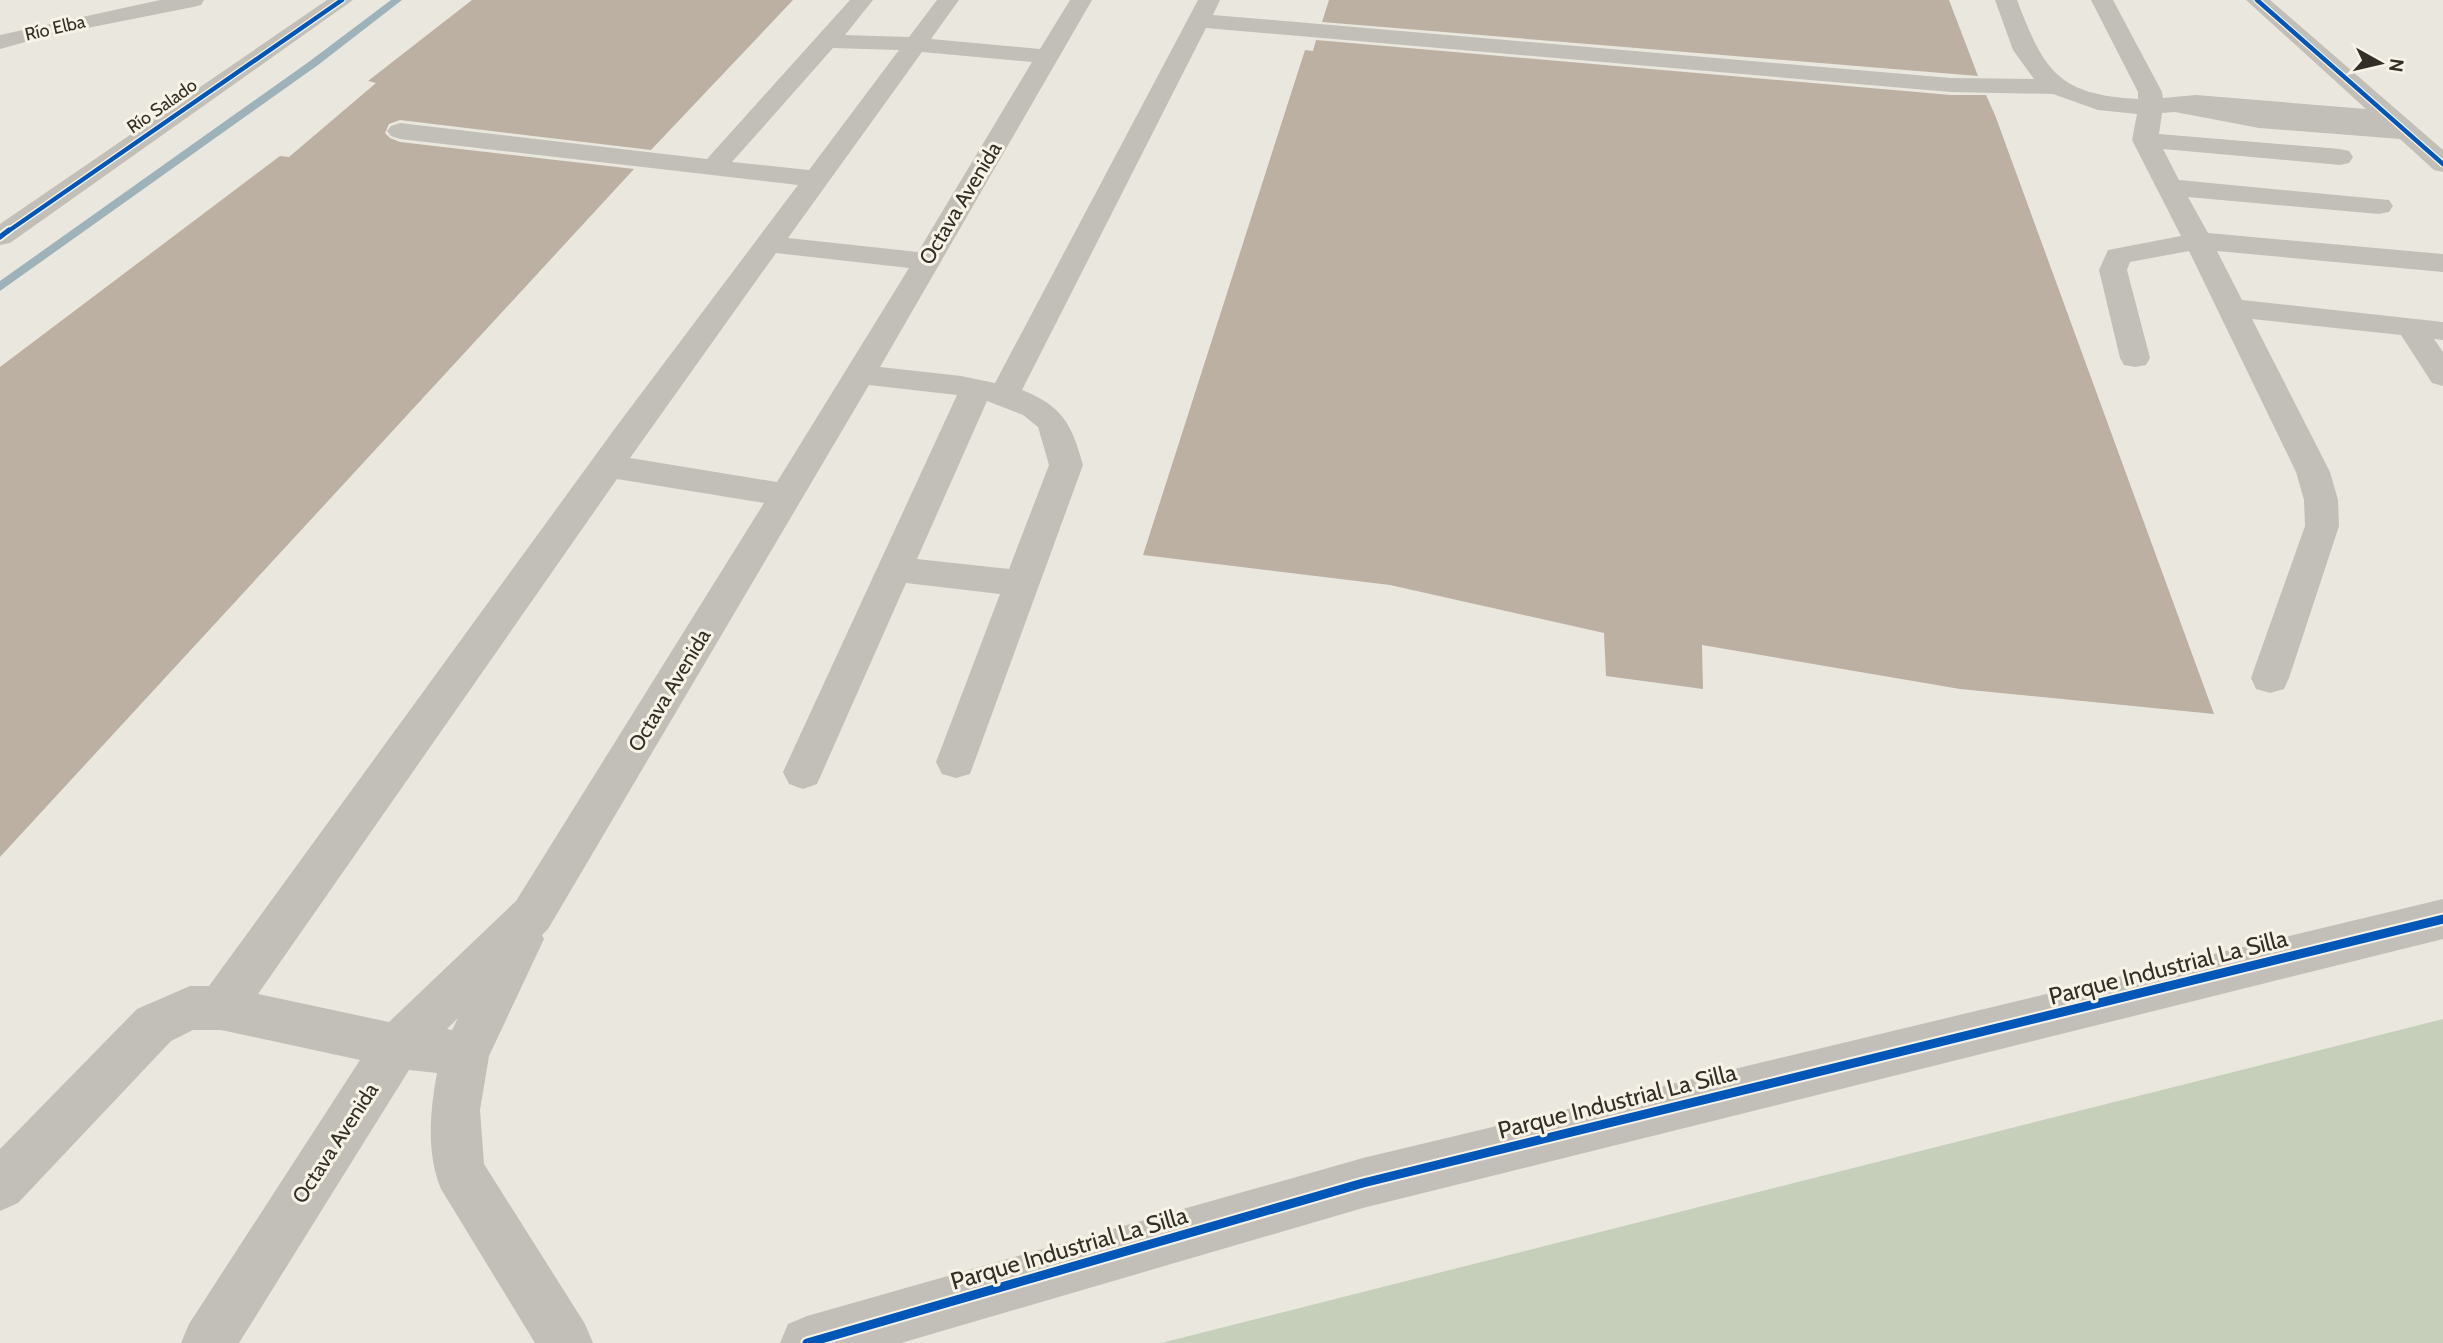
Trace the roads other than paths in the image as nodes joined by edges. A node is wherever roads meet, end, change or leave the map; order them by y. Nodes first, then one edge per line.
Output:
1 (193, 0) edge
2 (342, 0) edge
3 (862, 0) edge
4 (948, 0) edge
5 (1081, 0) edge
6 (2006, 0) edge
7 (2102, 0) edge
8 (2256, 0) edge
9 (1203, 10) edge
10 (0, 41) edge
11 (829, 41) junction
12 (916, 44) junction
13 (1048, 57) junction
14 (2059, 87) junction
15 (2163, 106) junction
16 (2396, 125) junction
17 (400, 131) dead end
18 (2144, 140) junction
19 (2340, 157) dead end
20 (2443, 164) edge
21 (714, 167) junction
22 (815, 179) junction
23 (2170, 187) junction
24 (2379, 206) dead end
25 (0, 237) edge
26 (2197, 240) junction
27 (768, 244) junction
28 (926, 261) junction
29 (2443, 262) edge
30 (2233, 308) junction
31 (2411, 327) junction
32 (2443, 331) edge
33 (2134, 358) dead end
34 (860, 374) junction
35 (2443, 376) edge
36 (990, 391) junction
37 (608, 466) junction
38 (787, 495) junction
39 (895, 569) junction
40 (1023, 584) junction
41 (2270, 678) dead end
42 (956, 762) dead end
43 (803, 772) dead end
44 (532, 915) junction
45 (2443, 919) edge
46 (221, 1008) junction
47 (397, 1046) junction
48 (465, 1054) junction
49 (0, 1185) edge
50 (208, 1343) edge
51 (566, 1343) edge
52 (807, 1343) edge

1 - 10 street, Río Elba
2 - 25 street, Río Salado
3 - 11 street
4 - 12 street
5 - 13 street, Octava Avenida
6 - 14 street
7 - 15 street
8 - 16 street
9 - 14 street
9 - 36 street
11 - 12 street
11 - 21 street
12 - 13 street
12 - 22 street
13 - 28 street, Octava Avenida
14 - 15 street
15 - 16 street
15 - 18 street
16 - 20 street
17 - 21 street
18 - 19 street
18 - 23 street
21 - 22 street
22 - 27 street
23 - 24 street
23 - 26 street
26 - 29 street
26 - 30 street
26 - 33 street
27 - 28 street
27 - 37 street
28 - 34 street, Octava Avenida
30 - 31 street
30 - 41 street
31 - 32 street
31 - 35 street
34 - 36 street
34 - 38 street, Octava Avenida
36 - 39 street
36 - 40 street
37 - 38 street
37 - 46 street
38 - 44 street, Octava Avenida
39 - 40 street
39 - 43 street
40 - 42 street
44 - 47 street, Octava Avenida
44 - 48 street
45 - 52 street, Parque Industrial La Silla
46 - 47 street
46 - 49 street
47 - 48 street
47 - 50 street, Octava Avenida
48 - 51 street

